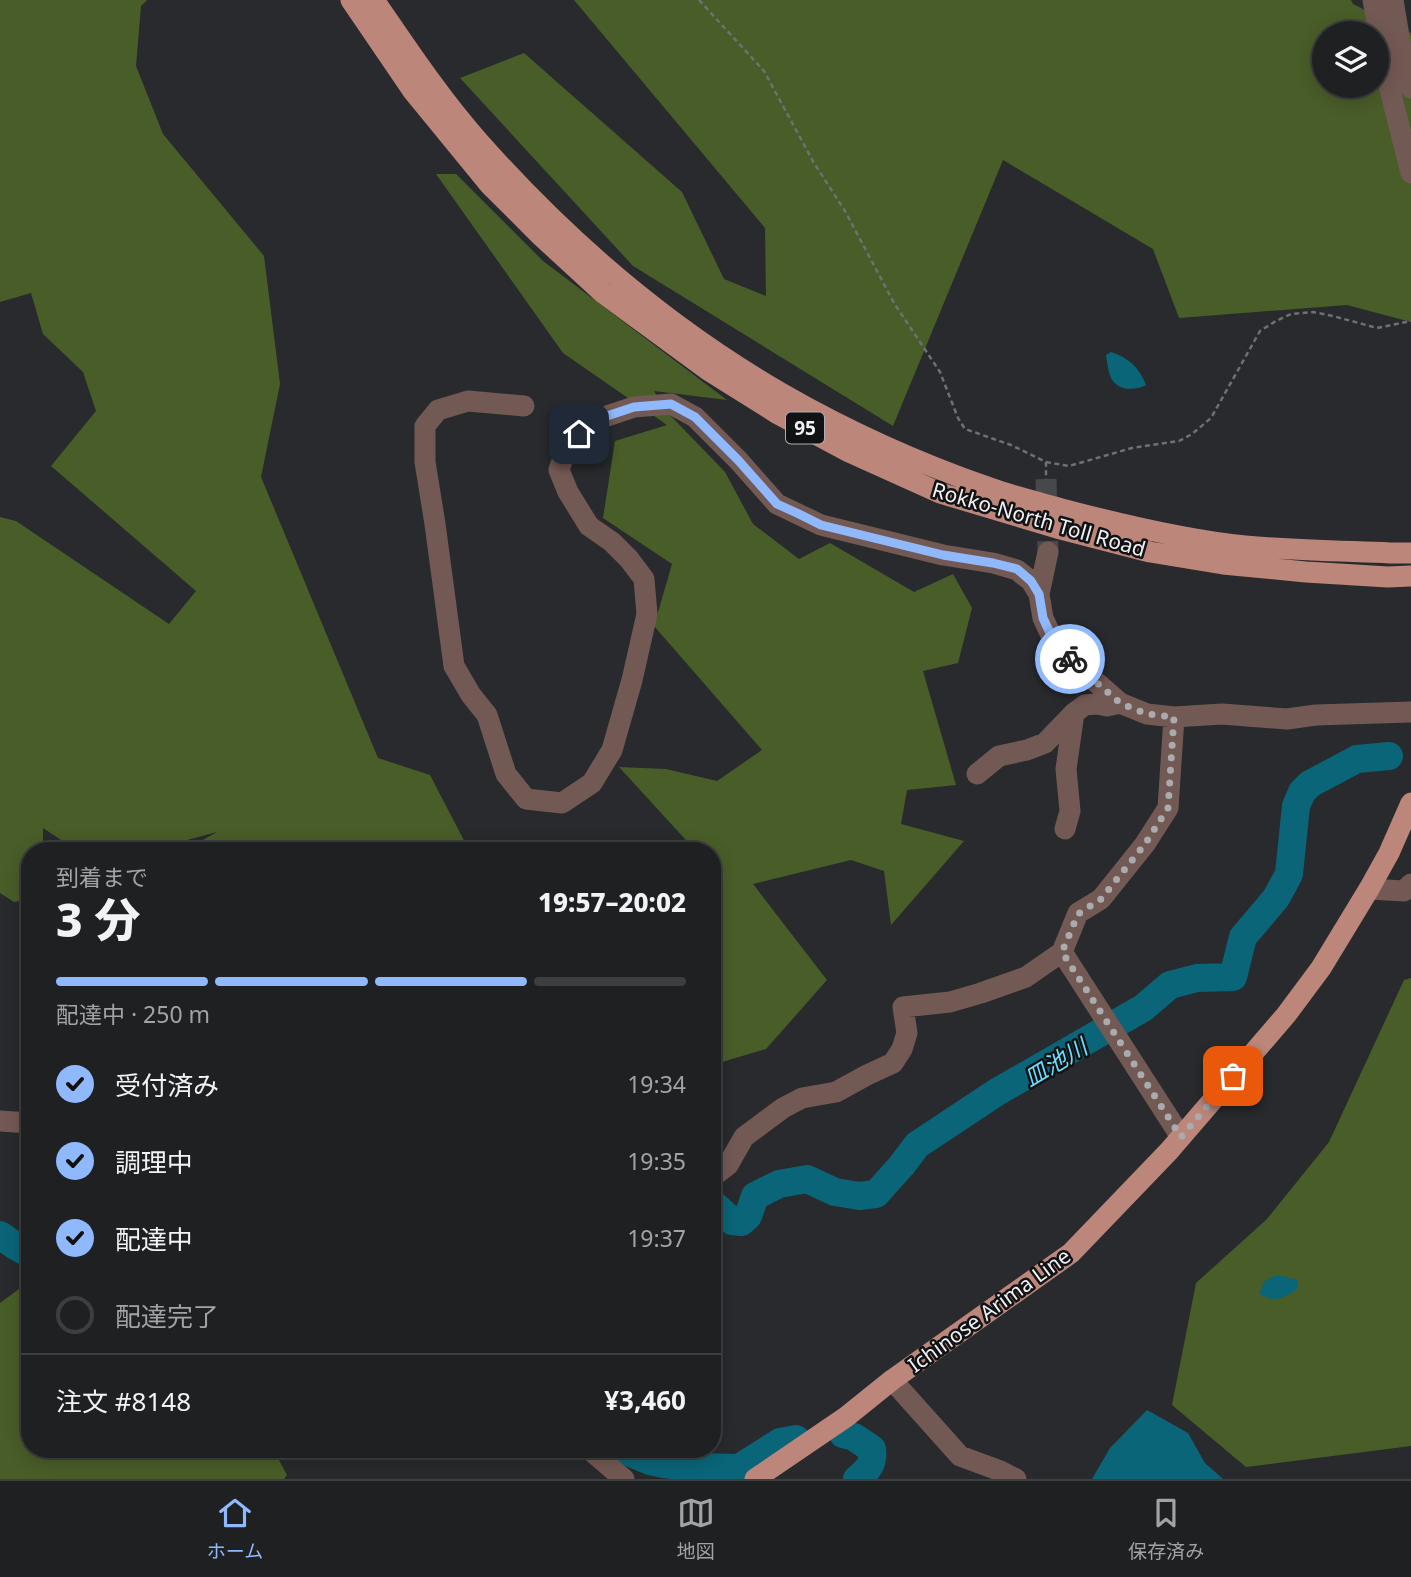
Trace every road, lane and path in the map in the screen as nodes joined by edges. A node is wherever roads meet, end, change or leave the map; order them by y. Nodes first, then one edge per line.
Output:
1 (351, 0) edge
2 (374, 0) edge
3 (699, 0) edge
4 (1373, 0) edge
5 (1393, 0) edge
6 (1411, 88) edge
7 (1411, 173) edge
8 (1411, 321) edge
9 (524, 406) dead end
10 (1046, 462) junction
11 (1046, 479) tunnel mouth
12 (1048, 552) tunnel mouth
13 (1411, 553) edge
14 (1411, 576) edge
15 (1039, 594) junction
16 (1120, 703) junction
17 (1411, 712) edge
18 (1074, 713) junction
19 (1174, 717) junction
20 (977, 774) dead end
21 (1411, 803) edge
22 (1065, 829) dead end
23 (1411, 884) edge
24 (1369, 889) junction
25 (1062, 952) junction
26 (0, 1121) edge
27 (21, 1122) edge
28 (1181, 1137) junction
29 (721, 1170) edge
30 (892, 1380) junction
31 (600, 1458) edge
32 (624, 1479) edge
33 (755, 1479) edge
34 (1016, 1479) edge

1 - 14 main road, Rokko-North Toll Road / 95
2 - 13 main road, Rokko-North Toll Road / 95
3 - 10 path
4 - 7 street
5 - 6 street
8 - 10 path
9 - 15 street
10 - 11 path
12 - 15 street
15 - 16 street
16 - 18 street
16 - 19 street
17 - 19 street
18 - 20 street
18 - 22 street
19 - 25 street
21 - 24 main road, Ichinose Arima Line
23 - 24 street
24 - 28 main road, Ichinose Arima Line
25 - 28 street
25 - 29 street
26 - 27 street
28 - 30 main road, Ichinose Arima Line
30 - 33 main road, Ichinose Arima Line
30 - 34 street
31 - 32 street

